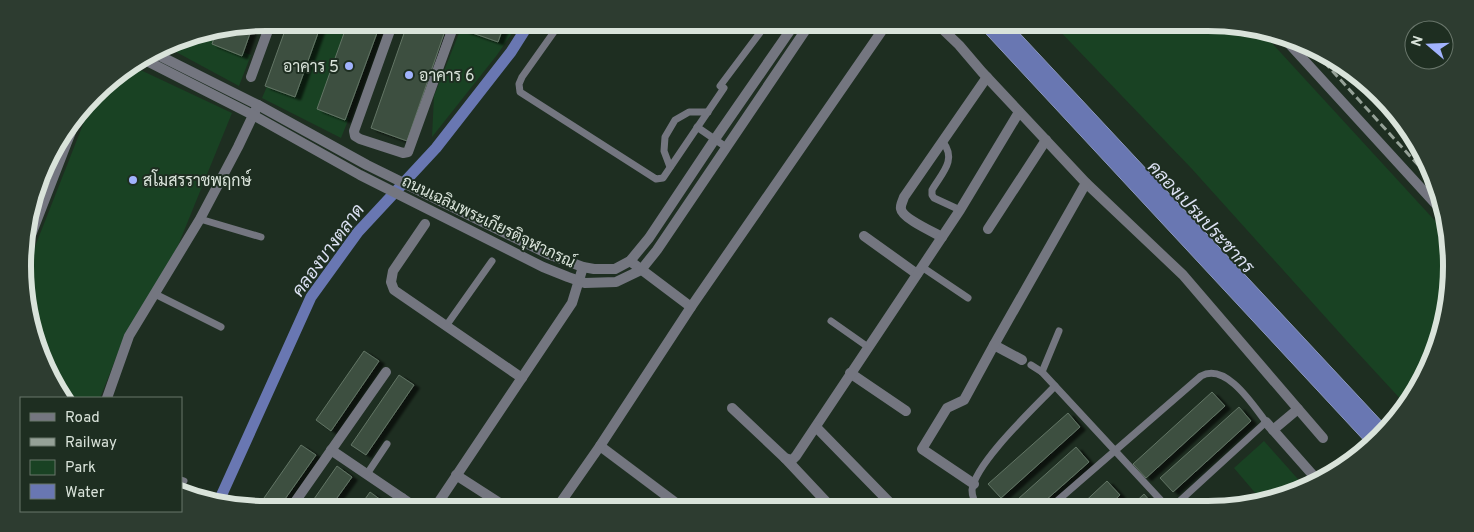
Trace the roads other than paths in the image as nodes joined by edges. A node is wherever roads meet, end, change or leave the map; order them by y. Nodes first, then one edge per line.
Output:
1 (268, 31) edge
2 (390, 31) edge
3 (453, 31) edge
4 (555, 31) edge
5 (761, 31) edge
6 (790, 31) edge
7 (805, 31) edge
8 (882, 31) edge
9 (944, 31) edge
10 (1292, 47) edge
11 (160, 56) edge
12 (149, 63) edge
13 (251, 77) dead end
14 (987, 77) junction
15 (258, 105) junction
16 (708, 112) junction
17 (1019, 112) junction
18 (253, 115) junction
19 (697, 127) junction
20 (71, 136) edge
21 (715, 139) junction
22 (1046, 140) junction
23 (943, 142) junction
24 (726, 147) junction
25 (670, 167) junction
26 (1086, 183) junction
27 (1434, 202) edge
28 (960, 210) junction
29 (200, 219) junction
30 (425, 224) dead end
31 (988, 229) dead end
32 (33, 233) edge
33 (864, 236) dead end
34 (260, 237) dead end
35 (942, 237) junction
36 (492, 261) dead end
37 (630, 261) junction
38 (583, 267) junction
39 (641, 270) junction
40 (919, 271) junction
41 (580, 281) junction
42 (154, 294) junction
43 (968, 298) dead end
44 (691, 308) junction
45 (831, 320) dead end
46 (446, 326) junction
47 (221, 327) dead end
48 (1058, 331) dead end
49 (994, 344) junction
50 (868, 347) junction
51 (1022, 360) dead end
52 (1031, 366) dead end
53 (386, 372) dead end
54 (1042, 372) junction
55 (850, 373) junction
56 (522, 378) junction
57 (1054, 386) junction
58 (107, 397) edge
59 (732, 408) dead end
60 (1298, 409) junction
61 (906, 411) dead end
62 (1270, 426) junction
63 (816, 427) junction
64 (1323, 438) dead end
65 (387, 444) dead end
66 (600, 446) junction
67 (331, 450) junction
68 (1115, 451) junction
69 (785, 458) junction
70 (367, 474) junction
71 (456, 475) junction
72 (1314, 476) edge
73 (974, 484) junction
74 (402, 498) junction
75 (296, 501) edge
76 (400, 501) edge
77 (406, 501) edge
78 (439, 501) edge
79 (497, 501) edge
80 (565, 501) edge
81 (673, 501) edge
82 (825, 501) edge
83 (888, 501) edge
84 (974, 501) edge
85 (1057, 501) edge
86 (1161, 501) edge
87 (1180, 501) edge

1 - 13 street
2 - 3 street
4 - 25 lane
5 - 16 lane
6 - 21 street
7 - 24 street, ถนนเฉลิมพระเกียรติจุฬาภรณ์
8 - 44 street
9 - 14 street
10 - 27 street
11 - 15 street, ถนนเฉลิมพระเกียรติจุฬาภรณ์
12 - 18 street, ถนนเฉลิมพระเกียรติจุฬาภรณ์
14 - 17 street
14 - 23 street
15 - 18 street
15 - 38 street, ถนนเฉลิมพระเกียรติจุฬาภรณ์
16 - 19 lane
16 - 25 lane
17 - 22 street
17 - 28 street
18 - 29 street
18 - 41 street, ถนนเฉลิมพระเกียรติจุฬาภรณ์
19 - 21 lane
19 - 25 lane
20 - 32 lane
21 - 24 lane
21 - 37 street
22 - 26 street
22 - 31 street
23 - 28 lane
23 - 35 street
24 - 39 street, ถนนเฉลิมพระเกียรติจุฬาภรณ์
26 - 49 street
26 - 60 street
28 - 35 street
29 - 34 lane
29 - 42 street
30 - 46 street
33 - 40 street
35 - 40 street
36 - 46 lane
37 - 38 street, ถนนเฉลิมพระเกียรติจุฬาภรณ์
37 - 39 street
38 - 41 street
39 - 41 street, ถนนเฉลิมพระเกียรติจุฬาภรณ์
39 - 44 street
40 - 43 lane
40 - 50 street
41 - 56 street
42 - 47 lane
42 - 58 street
44 - 66 street
45 - 50 lane
46 - 56 street
48 - 54 lane
49 - 51 street
49 - 73 street
50 - 55 street
52 - 54 lane
53 - 67 street
54 - 57 lane
55 - 61 street
55 - 63 street
56 - 71 street
57 - 68 lane
57 - 73 lane
59 - 69 street
60 - 62 street
60 - 64 street
62 - 68 lane
62 - 72 street
62 - 87 lane
63 - 69 street
63 - 83 street
65 - 70 lane
66 - 80 street
66 - 81 street
67 - 70 street
67 - 75 street
68 - 85 lane
68 - 86 lane
69 - 82 street
70 - 74 street
71 - 78 street
71 - 79 street
73 - 84 lane
74 - 76 street
74 - 77 street

